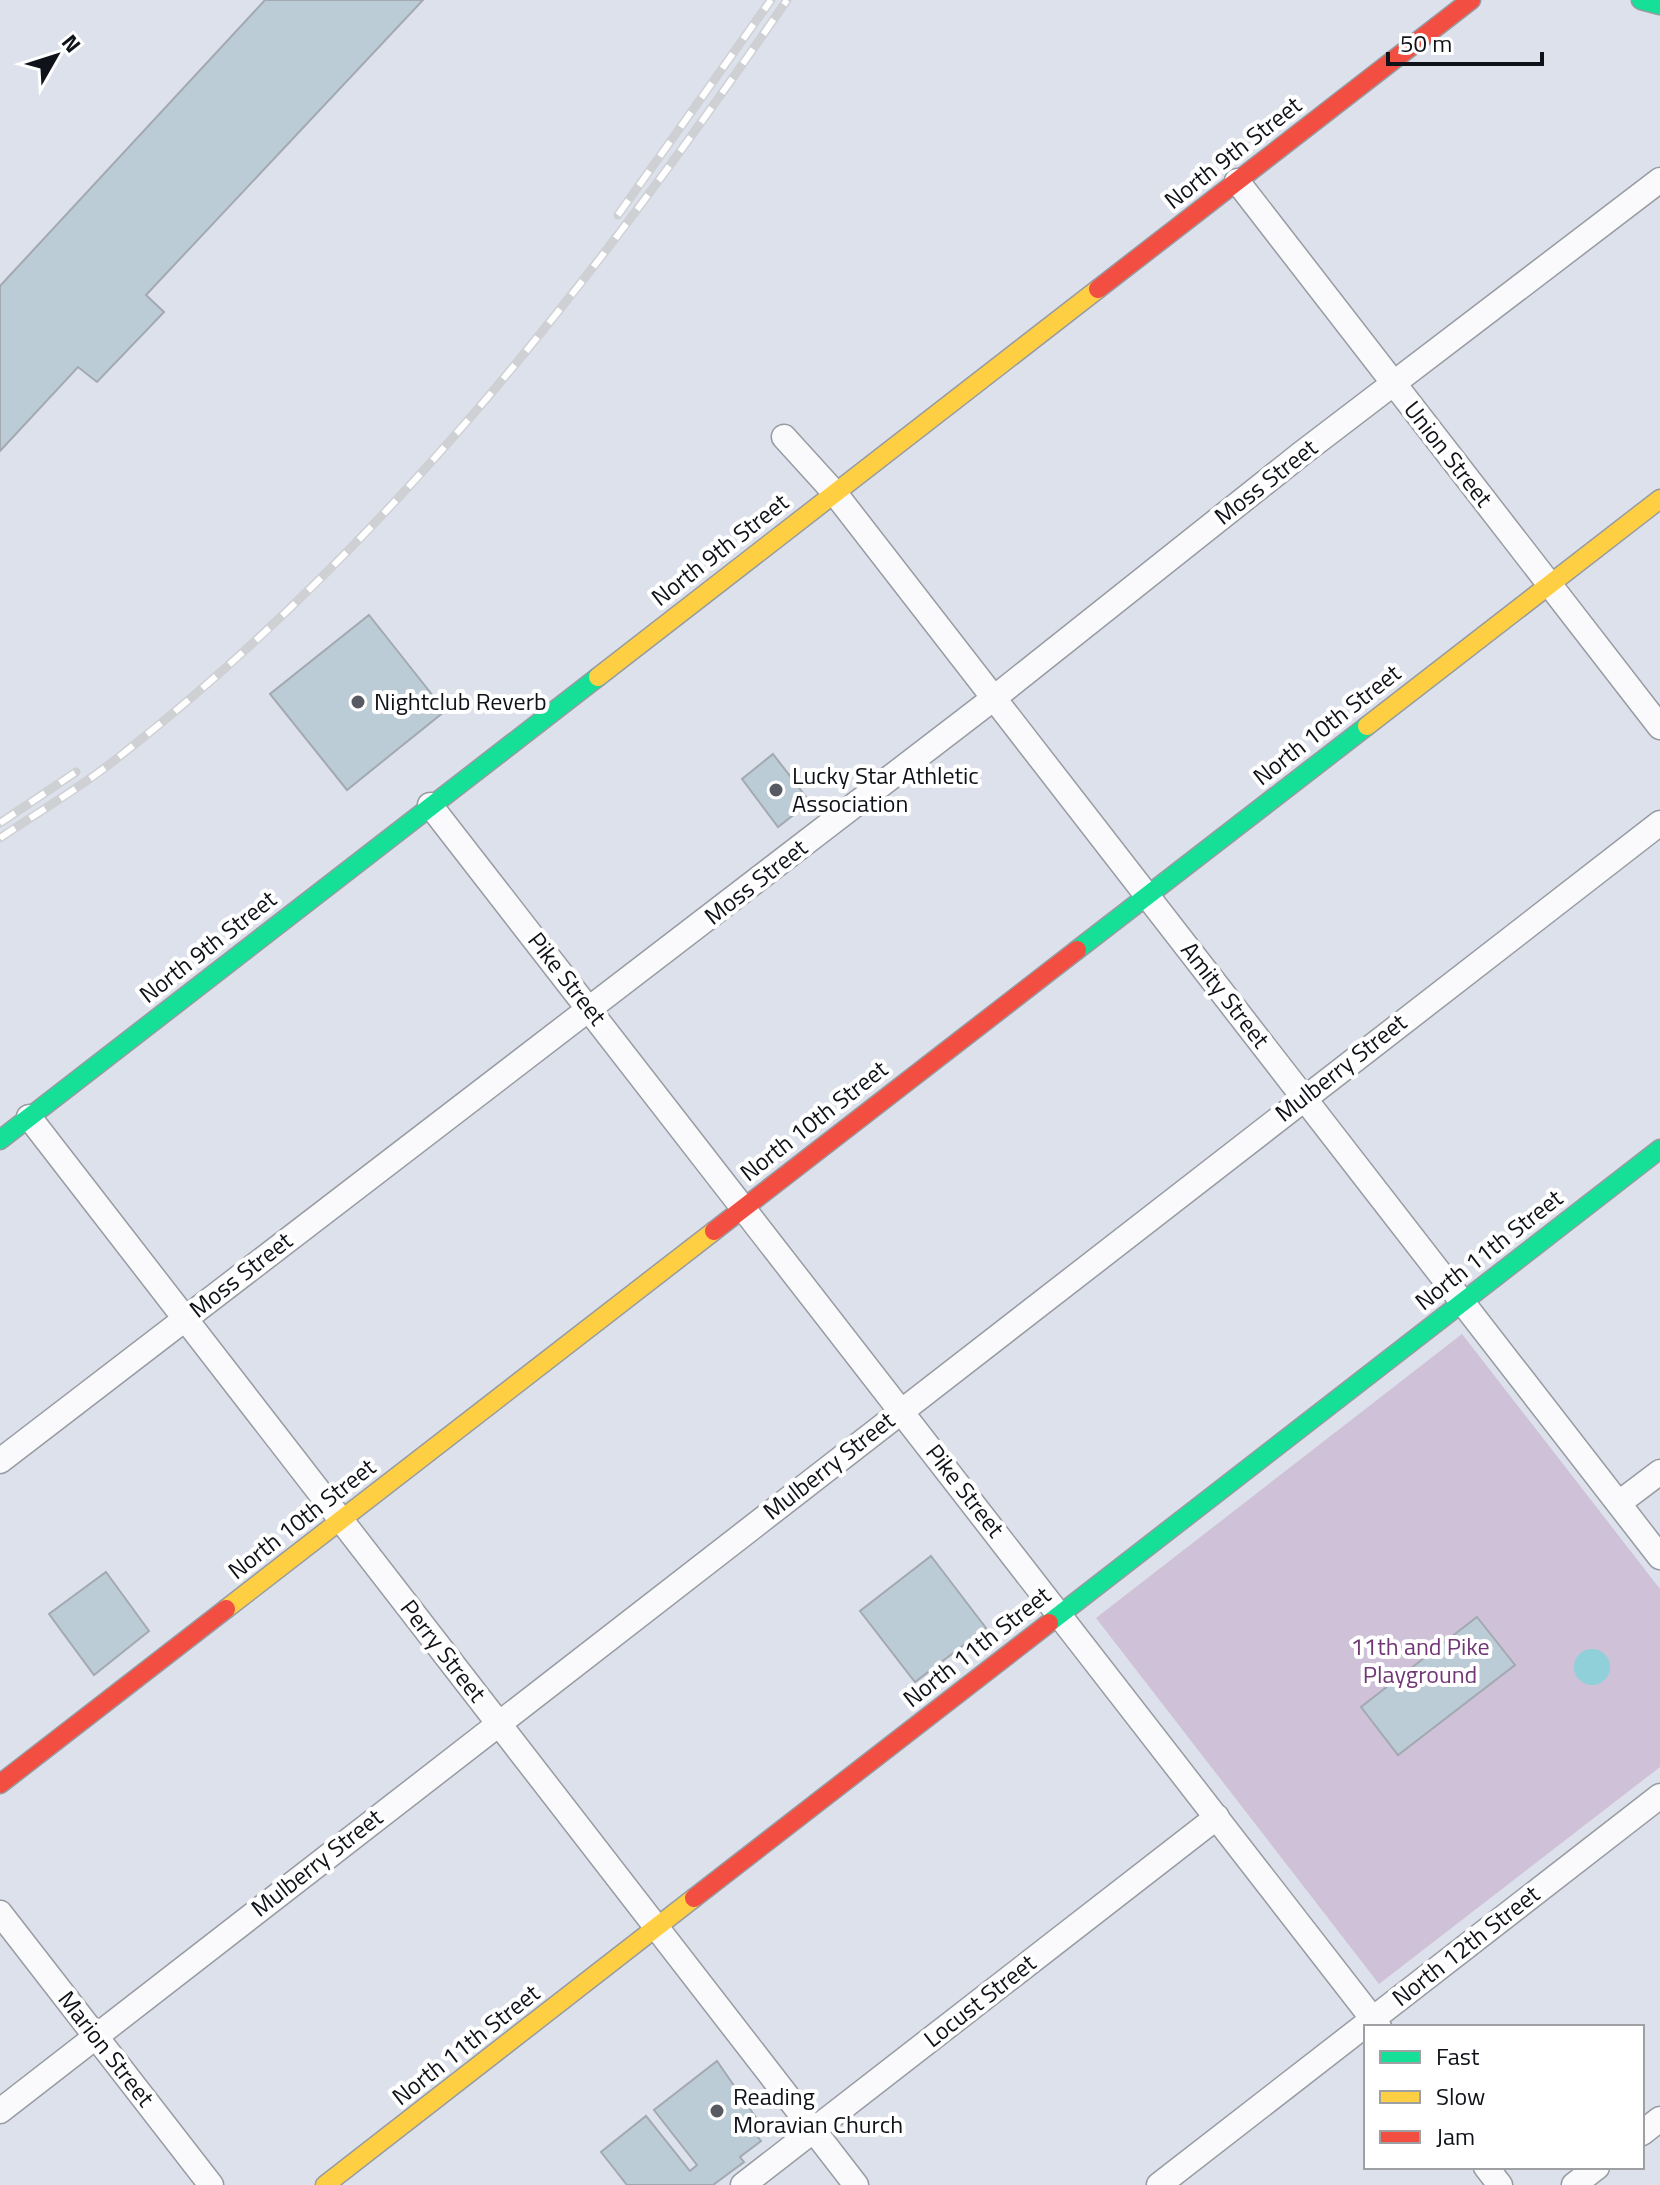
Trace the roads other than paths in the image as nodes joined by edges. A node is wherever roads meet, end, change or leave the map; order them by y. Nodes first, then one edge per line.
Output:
1 (1471, 0) edge
2 (1641, 0) edge
3 (1660, 5) edge
4 (1660, 180) edge
5 (1237, 181) junction
6 (1393, 383) junction
7 (784, 437) dead end
8 (834, 492) junction
9 (1660, 499) edge
10 (1549, 584) junction
11 (994, 698) junction
12 (1660, 727) edge
13 (430, 805) junction
14 (1660, 823) edge
15 (1146, 894) junction
16 (590, 1008) junction
17 (1304, 1097) junction
18 (29, 1117) junction
19 (0, 1140) edge
20 (1660, 1149) edge
21 (744, 1206) junction
22 (1462, 1301) junction
23 (185, 1318) junction
24 (902, 1409) junction
25 (0, 1461) edge
26 (1660, 1472) edge
27 (1619, 1503) junction
28 (341, 1518) junction
29 (1660, 1557) edge
30 (1060, 1613) junction
31 (498, 1723) junction
32 (0, 1784) edge
33 (1660, 1796) edge
34 (1217, 1817) junction
35 (0, 1913) edge
36 (657, 1927) junction
37 (1376, 2023) edge
38 (1364, 2032) edge
39 (95, 2035) junction
40 (0, 2111) edge
41 (1660, 2119) edge
42 (813, 2130) junction
43 (1644, 2131) edge
44 (1488, 2169) edge
45 (1594, 2169) edge
46 (211, 2185) edge
47 (325, 2185) edge
48 (743, 2185) edge
49 (856, 2185) edge
50 (1159, 2185) edge
51 (1500, 2185) edge
52 (1574, 2185) edge

1 - 5 street, North 9th Street
2 - 3 street
4 - 6 street, Moss Street
5 - 6 street, Union Street
5 - 8 street, North 9th Street
6 - 10 street, Union Street
6 - 11 street, Moss Street
7 - 8 street, Amity Street
8 - 11 street, Amity Street
8 - 13 street, North 9th Street
9 - 10 street, North 10th Street
10 - 12 street, Union Street
10 - 15 street, North 10th Street
11 - 15 street, Amity Street
11 - 16 street, Moss Street
13 - 16 street, Pike Street
13 - 18 street, North 9th Street
14 - 17 street, Mulberry Street
15 - 17 street, Amity Street
15 - 21 street, North 10th Street
16 - 21 street, Pike Street
16 - 23 street, Moss Street
17 - 22 street, Amity Street
17 - 24 street, Mulberry Street
18 - 19 street, North 9th Street
18 - 23 street, Perry Street
20 - 22 street, North 11th Street
21 - 24 street, Pike Street
21 - 28 street, North 10th Street
22 - 27 street, Amity Street
22 - 30 street, North 11th Street
23 - 25 street, Moss Street
23 - 28 street, Perry Street
24 - 30 street, Pike Street
24 - 31 street, Mulberry Street
26 - 27 street
27 - 29 street, Amity Street
28 - 31 street, Perry Street
28 - 32 street, North 10th Street
30 - 34 street, Pike Street
30 - 36 street, North 11th Street
31 - 36 street, Perry Street
31 - 39 street, Mulberry Street
33 - 37 street, North 12th Street
34 - 37 street, Pike Street
34 - 42 street, Locust Street
35 - 39 street, Marion Street
36 - 42 street, Perry Street
36 - 47 street, North 11th Street
38 - 50 street, North 12th Street
39 - 40 street, Mulberry Street
39 - 46 street, Marion Street
41 - 43 street
42 - 48 street, Locust Street
42 - 49 street, Perry Street
44 - 51 street
45 - 52 street

